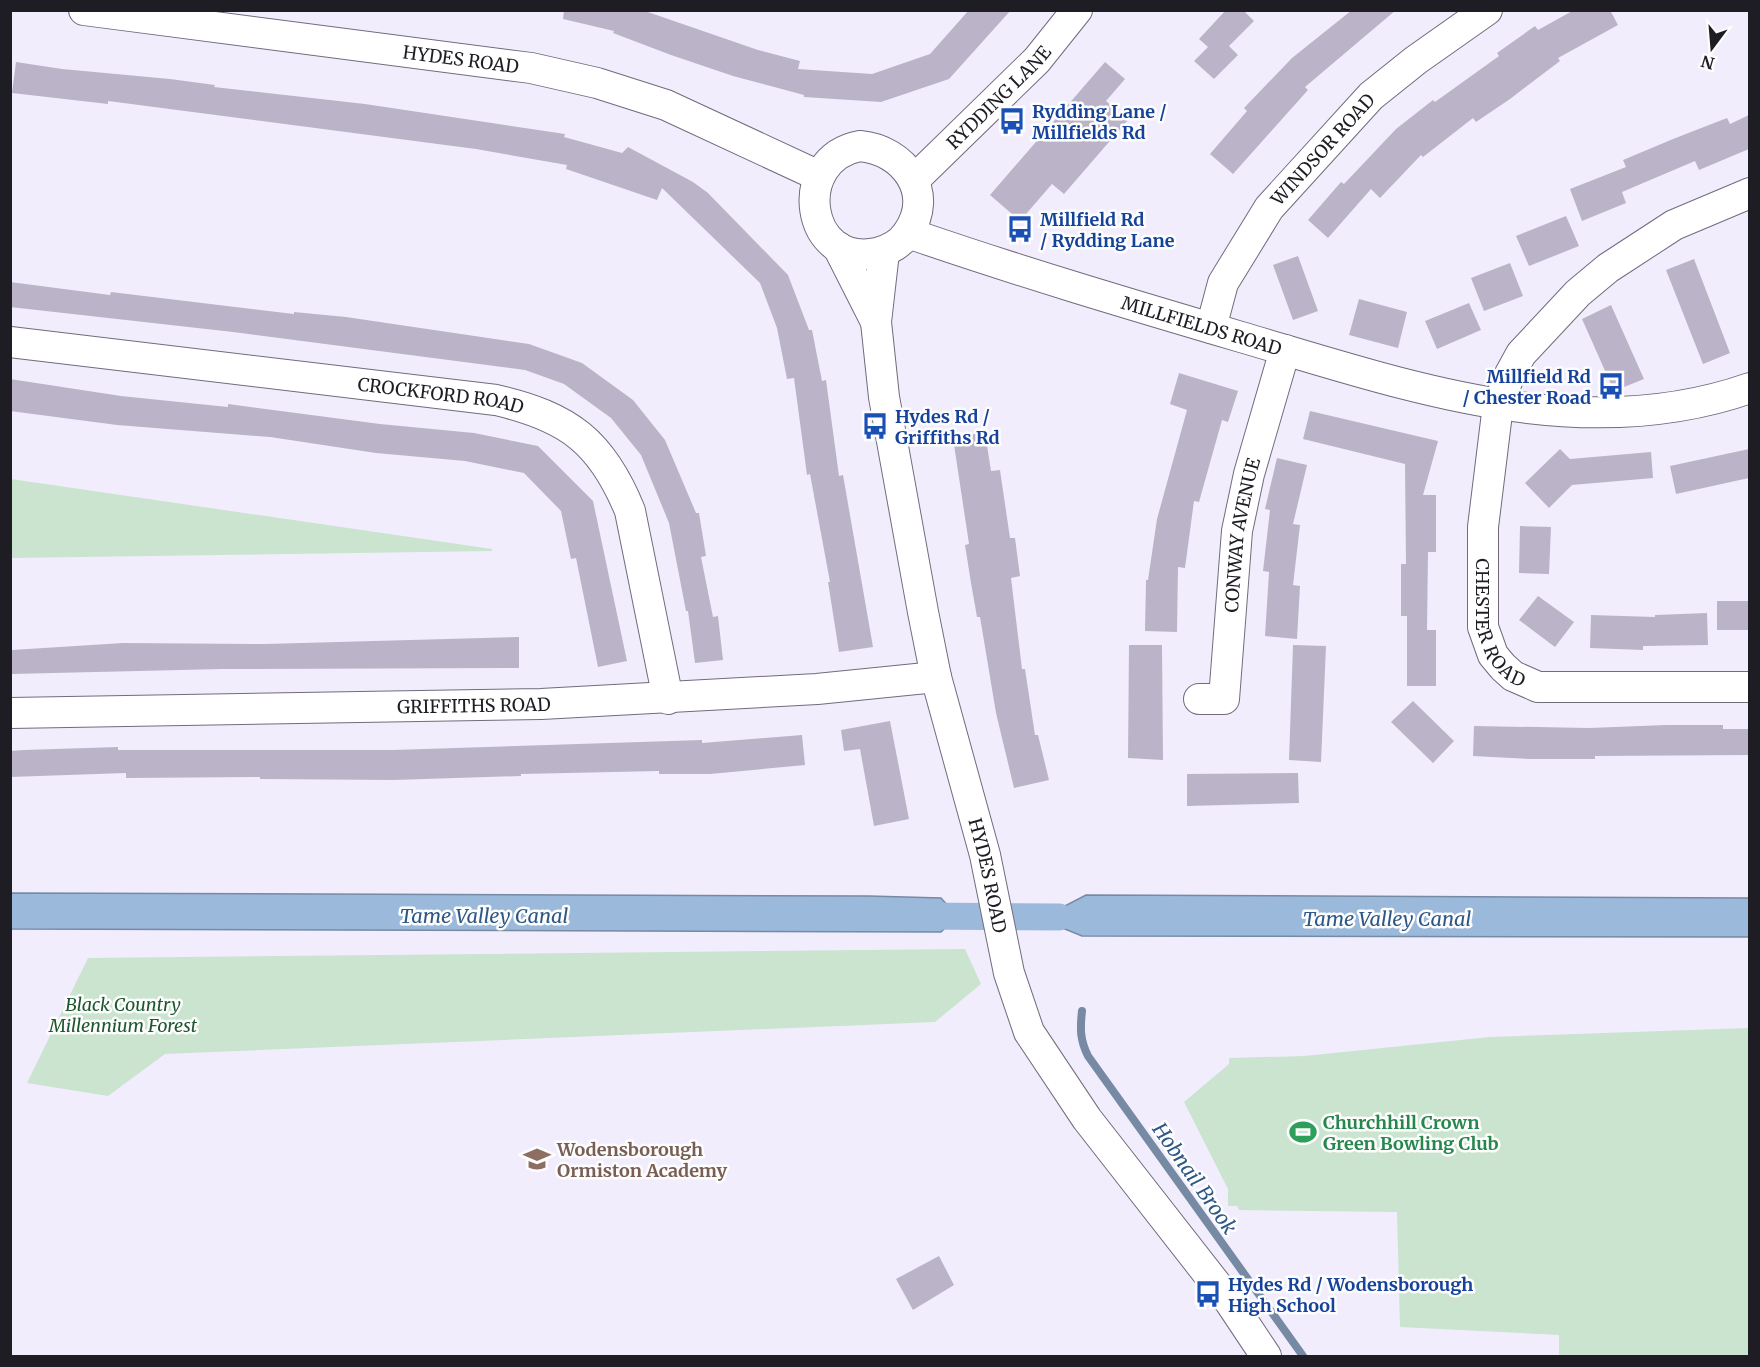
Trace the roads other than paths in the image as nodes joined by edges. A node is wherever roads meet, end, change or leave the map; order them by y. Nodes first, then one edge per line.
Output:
1 (84, 10) edge
2 (1077, 10) edge
3 (1487, 10) edge
4 (819, 176) junction
5 (915, 179) junction
6 (1749, 193) edge
7 (908, 233) junction
8 (838, 247) junction
9 (884, 252) junction
10 (876, 322) junction
11 (1211, 328) junction
12 (10, 342) edge
13 (1285, 350) junction
14 (1749, 388) edge
15 (1498, 405) junction
16 (936, 677) junction
17 (1749, 687) edge
18 (668, 699) junction
19 (1199, 699) dead end
20 (10, 713) edge
21 (1266, 1356) edge

1 - 4 street, HYDES ROAD
2 - 5 street, RYDDING LANE
3 - 11 street, WINDSOR ROAD
4 - 5 street
4 - 8 street, HYDES ROAD
5 - 7 street
6 - 15 street
7 - 9 street
7 - 11 street, MILLFIELDS ROAD
8 - 9 street
8 - 10 street, HYDES ROAD
9 - 10 street, HYDES ROAD
10 - 16 street, HYDES ROAD
11 - 13 street, MILLFIELDS ROAD
12 - 18 street, CROCKFORD ROAD
13 - 15 street, MILLFIELDS ROAD
13 - 19 street, CONWAY AVENUE
14 - 15 street, MILLFIELDS ROAD
15 - 17 street, CHESTER ROAD
16 - 18 street, GRIFFITHS ROAD
16 - 21 street, HYDES ROAD
18 - 20 street, GRIFFITHS ROAD

